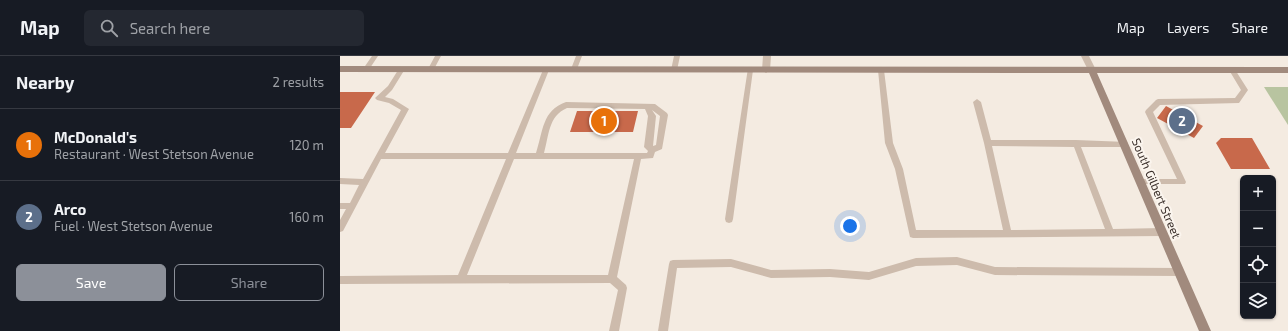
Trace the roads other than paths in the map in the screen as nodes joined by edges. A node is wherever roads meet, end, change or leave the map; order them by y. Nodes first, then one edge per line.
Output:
1 (375, 56) edge
2 (438, 56) edge
3 (579, 56) edge
4 (677, 56) edge
5 (767, 56) edge
6 (1085, 56) edge
7 (340, 69) edge
8 (366, 69) junction
9 (402, 69) junction
10 (431, 69) junction
11 (546, 70) junction
12 (574, 70) junction
13 (674, 70) junction
14 (750, 70) junction
15 (766, 70) junction
16 (881, 70) junction
17 (1092, 70) junction
18 (1232, 70) junction
19 (1288, 70) edge
20 (977, 102) dead end
21 (648, 108) junction
22 (988, 143) junction
23 (1076, 143) junction
24 (1124, 144) junction
25 (651, 153) junction
26 (379, 156) junction
27 (511, 156) junction
28 (539, 156) junction
29 (638, 156) junction
30 (340, 181) edge
31 (365, 182) junction
32 (1141, 182) junction
33 (340, 206) edge
34 (352, 206) junction
35 (729, 219) dead end
36 (340, 228) edge
37 (1110, 232) junction
38 (1162, 232) junction
39 (1008, 233) junction
40 (1179, 272) junction
41 (460, 279) junction
42 (612, 279) junction
43 (340, 280) edge
44 (614, 331) edge
45 (663, 331) edge
46 (1205, 331) edge

1 - 8 lane
2 - 10 lane
3 - 12 lane
4 - 13 lane
5 - 15 street
6 - 17 street, South Gilbert Street
7 - 8 main road
8 - 9 main road
9 - 10 main road
9 - 26 lane
10 - 11 main road
11 - 12 main road
11 - 27 lane
12 - 13 main road
13 - 14 main road
14 - 15 main road
14 - 35 lane
15 - 16 main road
16 - 17 main road
16 - 39 lane
17 - 18 main road
17 - 24 main road, South Gilbert Street
18 - 19 main road
18 - 32 lane
20 - 22 lane
21 - 25 lane
21 - 25 lane
21 - 28 lane
22 - 23 lane
22 - 39 lane
23 - 24 lane
23 - 37 lane
24 - 32 main road, South Gilbert Street
25 - 29 lane
26 - 27 lane
26 - 31 lane
27 - 28 lane
27 - 41 lane
28 - 29 lane
29 - 42 lane
30 - 31 lane
31 - 34 lane
32 - 38 main road, South Gilbert Street
33 - 34 lane
34 - 36 lane
37 - 38 lane
37 - 39 lane
38 - 40 main road, South Gilbert Street
40 - 45 lane
40 - 46 main road, South Gilbert Street
41 - 42 lane
41 - 43 lane
42 - 44 lane

